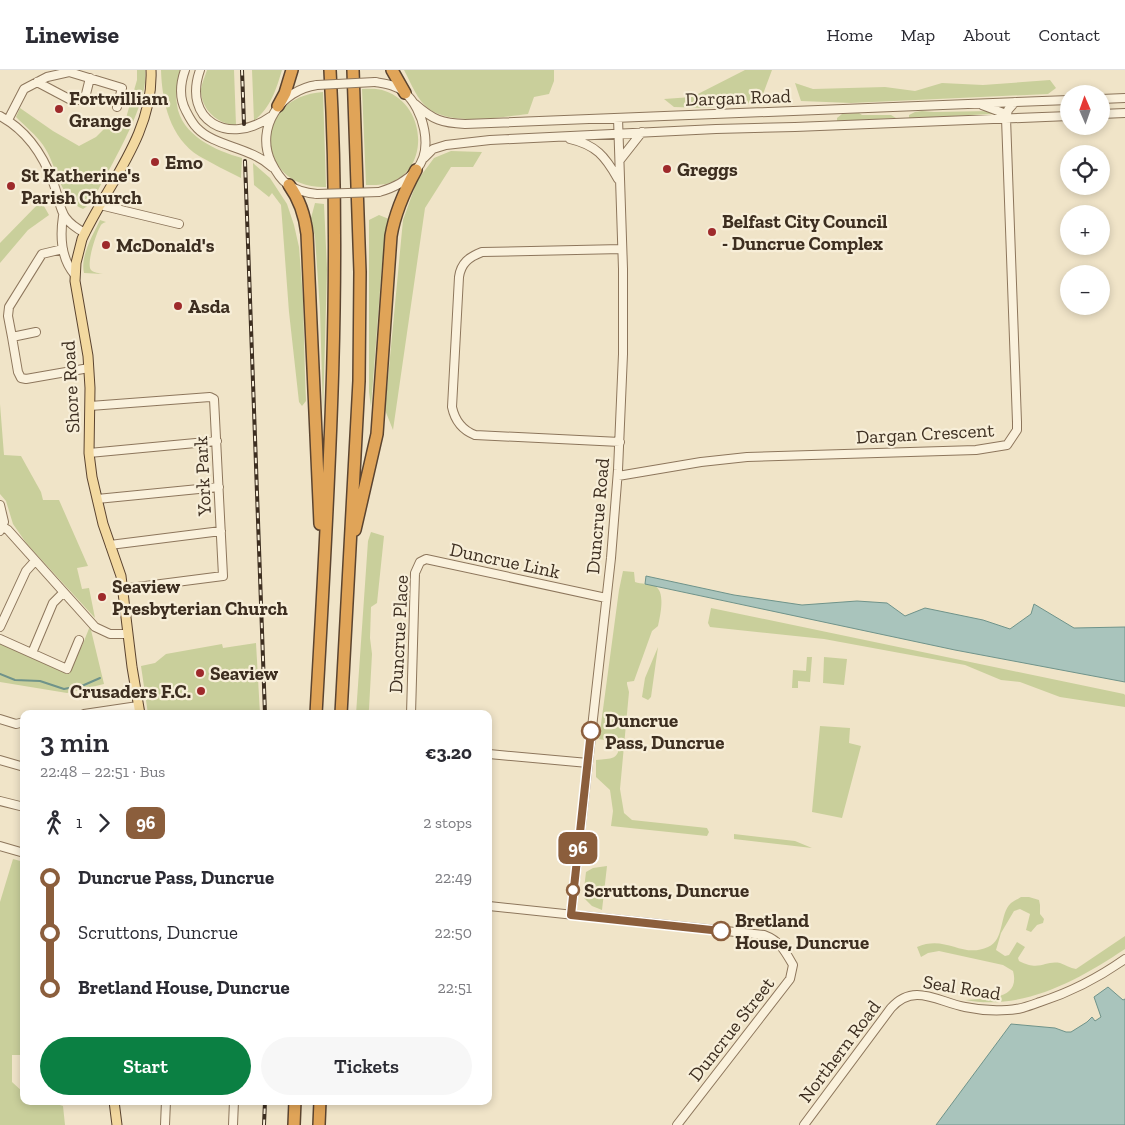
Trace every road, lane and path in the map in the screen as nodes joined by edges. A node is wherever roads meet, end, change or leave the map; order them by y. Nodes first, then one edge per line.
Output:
1 (151, 70) edge
2 (185, 70) edge
3 (200, 70) edge
4 (292, 70) edge
5 (330, 70) edge
6 (353, 70) edge
7 (392, 70) edge
8 (90, 78) junction
9 (37, 82) junction
10 (405, 93) junction
11 (1125, 98) edge
12 (1110, 99) edge
13 (1060, 100) edge
14 (1015, 102) junction
15 (415, 104) junction
16 (978, 104) junction
17 (278, 106) junction
18 (117, 107) dead end
19 (1125, 113) edge
20 (1110, 114) edge
21 (0, 116) edge
22 (1006, 116) junction
23 (1060, 116) edge
24 (270, 117) junction
25 (618, 118) junction
26 (8, 120) junction
27 (642, 132) junction
28 (619, 133) junction
29 (560, 137) junction
30 (424, 158) junction
31 (620, 160) junction
32 (275, 170) junction
33 (416, 170) junction
34 (619, 181) junction
35 (289, 186) junction
36 (100, 205) junction
37 (63, 216) junction
38 (180, 224) dead end
39 (85, 233) junction
40 (63, 249) junction
41 (622, 249) junction
42 (75, 275) junction
43 (36, 332) dead end
44 (12, 337) junction
45 (88, 368) junction
46 (90, 406) junction
47 (217, 441) junction
48 (620, 442) junction
49 (90, 453) junction
50 (618, 476) junction
51 (218, 487) junction
52 (97, 499) junction
53 (0, 505) edge
54 (1, 527) edge
55 (221, 531) junction
56 (110, 545) junction
57 (350, 549) junction
58 (426, 559) joint
59 (324, 560) junction
60 (35, 561) junction
61 (122, 589) junction
62 (64, 593) junction
63 (606, 598) junction
64 (0, 627) edge
65 (128, 634) junction
66 (0, 638) edge
67 (79, 640) dead end
68 (32, 653) junction
69 (139, 710) edge
70 (316, 710) edge
71 (341, 710) edge
72 (411, 710) edge
73 (0, 719) edge
74 (20, 723) edge
75 (492, 754) edge
76 (0, 760) edge
77 (588, 763) junction
78 (20, 766) edge
79 (0, 801) edge
80 (20, 806) edge
81 (0, 846) edge
82 (20, 852) edge
83 (492, 906) edge
84 (571, 915) junction
85 (1125, 959) edge
86 (902, 998) joint
87 (114, 1105) edge
88 (166, 1105) edge
89 (234, 1105) edge
90 (295, 1105) edge
91 (320, 1105) edge
92 (116, 1125) edge
93 (165, 1125) edge
94 (233, 1125) edge
95 (294, 1125) edge
96 (319, 1125) edge
97 (677, 1125) edge
98 (804, 1125) edge

1 - 36 main road, Shore Road
2 - 32 street
3 - 24 street
4 - 17 highway
5 - 59 highway
6 - 57 highway
7 - 10 highway
8 - 9 street
8 - 9 street
8 - 18 street
9 - 26 street
10 - 15 street
10 - 17 street, bridge
11 - 12 street
13 - 14 street, Dargan Road
14 - 16 street, Dargan Road
14 - 22 street
15 - 25 street, Dargan Road
15 - 30 street
16 - 22 street
16 - 25 street, Dargan Road
17 - 24 street
19 - 20 street
21 - 26 street
22 - 23 street, Dargan Road
22 - 27 street, Dargan Road
22 - 50 street, Dargan Crescent
24 - 32 street
25 - 28 street, Duncrue Road
26 - 37 street
27 - 28 street, Dargan Road
27 - 31 street
28 - 29 street, Dargan Road
28 - 31 street, Duncrue Road
29 - 30 street, Dargan Road
29 - 34 street
30 - 33 street
31 - 34 street, Duncrue Road
32 - 35 street
33 - 35 street, bridge
33 - 57 highway
34 - 41 street, Duncrue Road
35 - 59 highway
36 - 38 street
36 - 39 main road, Shore Road
37 - 39 street
37 - 40 street
39 - 42 main road, Shore Road
40 - 42 street
40 - 44 street
41 - 48 street, Duncrue Road
41 - 48 street
42 - 45 main road, Shore Road
43 - 44 street
44 - 45 street
45 - 46 main road, Shore Road
46 - 47 street, York Park
46 - 49 main road, Shore Road
47 - 49 street
47 - 51 street, York Park
48 - 50 street, Duncrue Road
49 - 52 main road, Shore Road
50 - 63 street, Duncrue Road
51 - 52 street
51 - 55 street, York Park
52 - 56 main road, Shore Road
53 - 54 street
54 - 60 street
55 - 56 street
55 - 61 street, York Park
56 - 61 main road, Shore Road
57 - 71 highway
58 - 63 street, Duncrue Link
58 - 72 street, Duncrue Place
59 - 70 highway
60 - 62 street
60 - 64 street
61 - 65 main road, Shore Road
62 - 65 street
62 - 68 street
63 - 77 street, Duncrue Road
65 - 69 main road, Shore Road
66 - 68 street
67 - 68 street
73 - 74 street
75 - 77 street
76 - 78 street
77 - 84 street, Duncrue Road
79 - 80 street
81 - 82 street
83 - 84 street, Duncrue Street
84 - 97 street, Duncrue Street
85 - 86 street, Seal Road
86 - 98 street, Northern Road
87 - 92 main road
88 - 93 street
89 - 94 street
90 - 95 highway
91 - 96 highway

